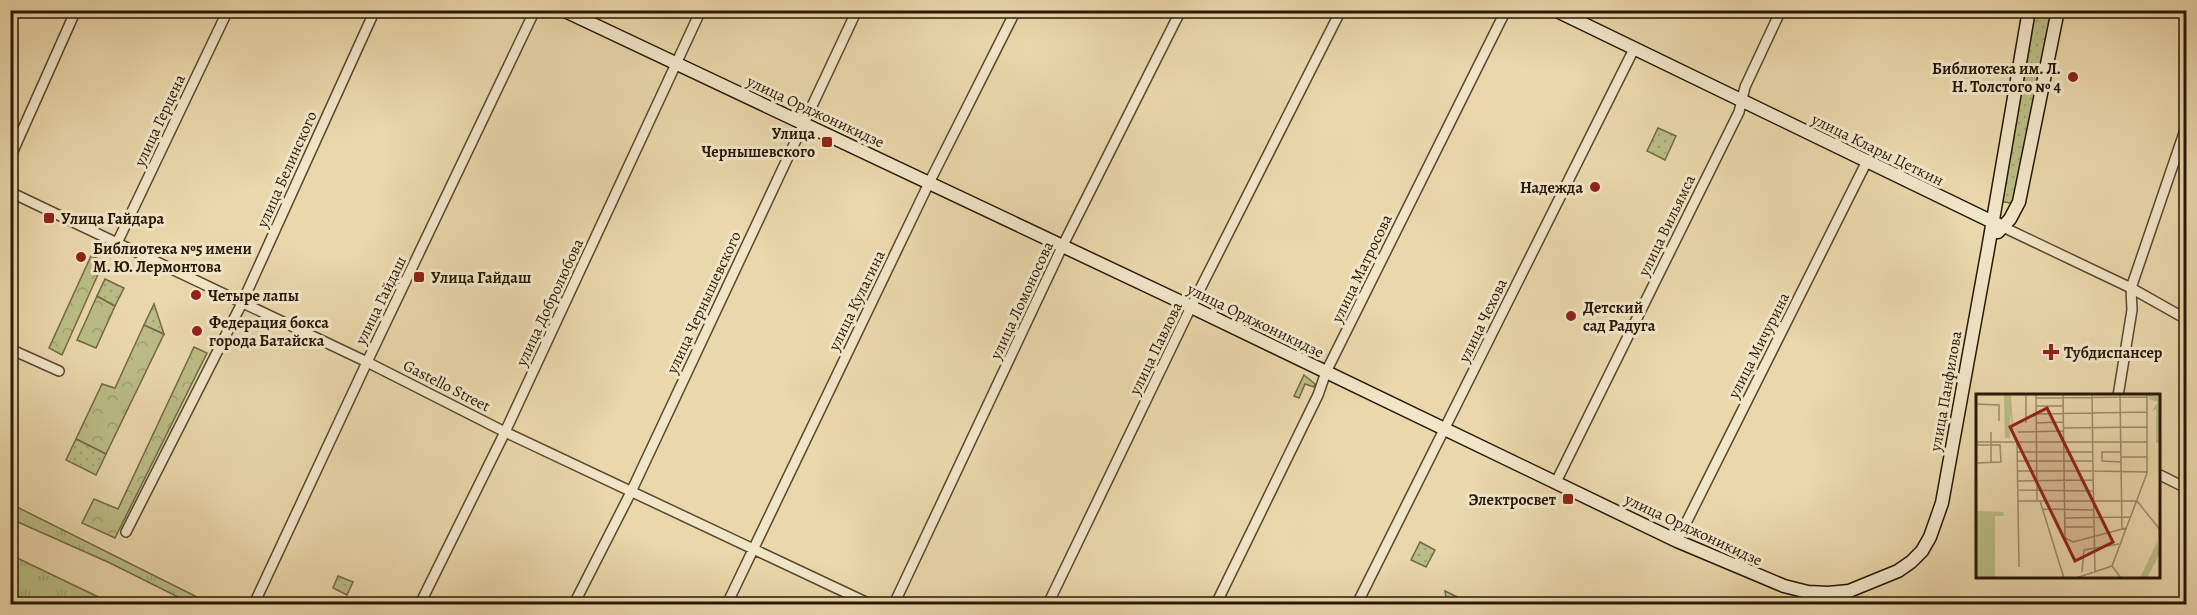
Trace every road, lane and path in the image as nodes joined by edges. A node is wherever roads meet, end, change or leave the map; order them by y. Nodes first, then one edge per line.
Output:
1 (76, 10) edge
2 (228, 10) edge
3 (375, 10) edge
4 (535, 10) edge
5 (563, 10) edge
6 (701, 10) edge
7 (856, 10) edge
8 (1016, 10) edge
9 (1181, 10) edge
10 (1341, 10) edge
11 (1506, 10) edge
12 (1555, 10) edge
13 (1781, 10) edge
14 (2029, 10) edge
15 (2058, 10) edge
16 (1634, 49) junction
17 (675, 64) junction
18 (1742, 101) junction
19 (803, 122) junction
20 (2187, 127) edge
21 (10, 158) edge
22 (1867, 161) junction
23 (929, 183) junction
24 (10, 192) edge
25 (1997, 224) junction
26 (117, 243) junction
27 (1063, 245) junction
28 (2131, 288) junction
29 (242, 303) junction
30 (1191, 307) junction
31 (2187, 319) edge
32 (10, 349) edge
33 (367, 362) junction
34 (59, 371) dead end
35 (1326, 372) junction
36 (2118, 394) edge
37 (1445, 428) junction
38 (505, 432) junction
39 (2161, 475) edge
40 (1556, 483) junction
41 (2187, 488) edge
42 (631, 492) junction
43 (126, 532) dead end
44 (1930, 537) joint
45 (1677, 541) junction
46 (753, 550) junction
47 (254, 604) edge
48 (420, 604) edge
49 (574, 604) edge
50 (727, 604) edge
51 (870, 604) edge
52 (894, 604) edge
53 (1048, 604) edge
54 (1216, 604) edge
55 (1357, 604) edge

1 - 21 street
2 - 26 street, улица Герцена
3 - 29 street, улица Белинского
4 - 33 street, улица Гайдаш
5 - 17 street, улица Орджоникидзе
6 - 17 street, улица Добролюбова
7 - 19 street, улица Чернышевского
8 - 23 street, улица Кулагина
9 - 27 street, улица Ломоносова
10 - 30 street, улица Павлова
11 - 35 street, улица Матросова
12 - 16 street, улица Клары Цеткин
13 - 18 street, улица Вильямса
14 - 25 street, улица Панфилова
15 - 25 street, улица Панфилова
16 - 18 street, улица Клары Цеткин
16 - 37 street, улица Чехова
17 - 19 street, улица Орджоникидзе
17 - 38 street, улица Добролюбова
18 - 22 street, улица Клары Цеткин
18 - 40 street, улица Вильямса
19 - 23 street, улица Орджоникидзе
19 - 42 street, улица Чернышевского
20 - 28 street
22 - 25 street, улица Клары Цеткин
22 - 45 street, улица Мичурина
23 - 27 street, улица Орджоникидзе
23 - 46 street, улица Кулагина
24 - 26 street, Gastello Street
25 - 28 street, улица Клары Цеткин
25 - 44 street, улица Панфилова
26 - 29 street, Gastello Street
27 - 30 street, улица Орджоникидзе
27 - 52 street, улица Ломоносова
28 - 31 street, улица Клары Цеткин
28 - 36 street
29 - 33 street, Gastello Street
29 - 43 street, улица Белинского
30 - 35 street, улица Орджоникидзе
30 - 53 street, улица Павлова
32 - 34 street
33 - 38 street, Gastello Street
33 - 47 street, улица Гайдаш
35 - 37 street, улица Орджоникидзе
35 - 54 street, улица Матросова
37 - 40 street, улица Орджоникидзе
37 - 55 street, улица Чехова
38 - 42 street, Gastello Street
38 - 48 street, улица Добролюбова
39 - 41 street
40 - 45 street, улица Орджоникидзе
42 - 46 street, Gastello Street
42 - 49 street, улица Чернышевского
44 - 45 street, улица Орджоникидзе
46 - 50 street, улица Кулагина
46 - 51 street, Gastello Street

